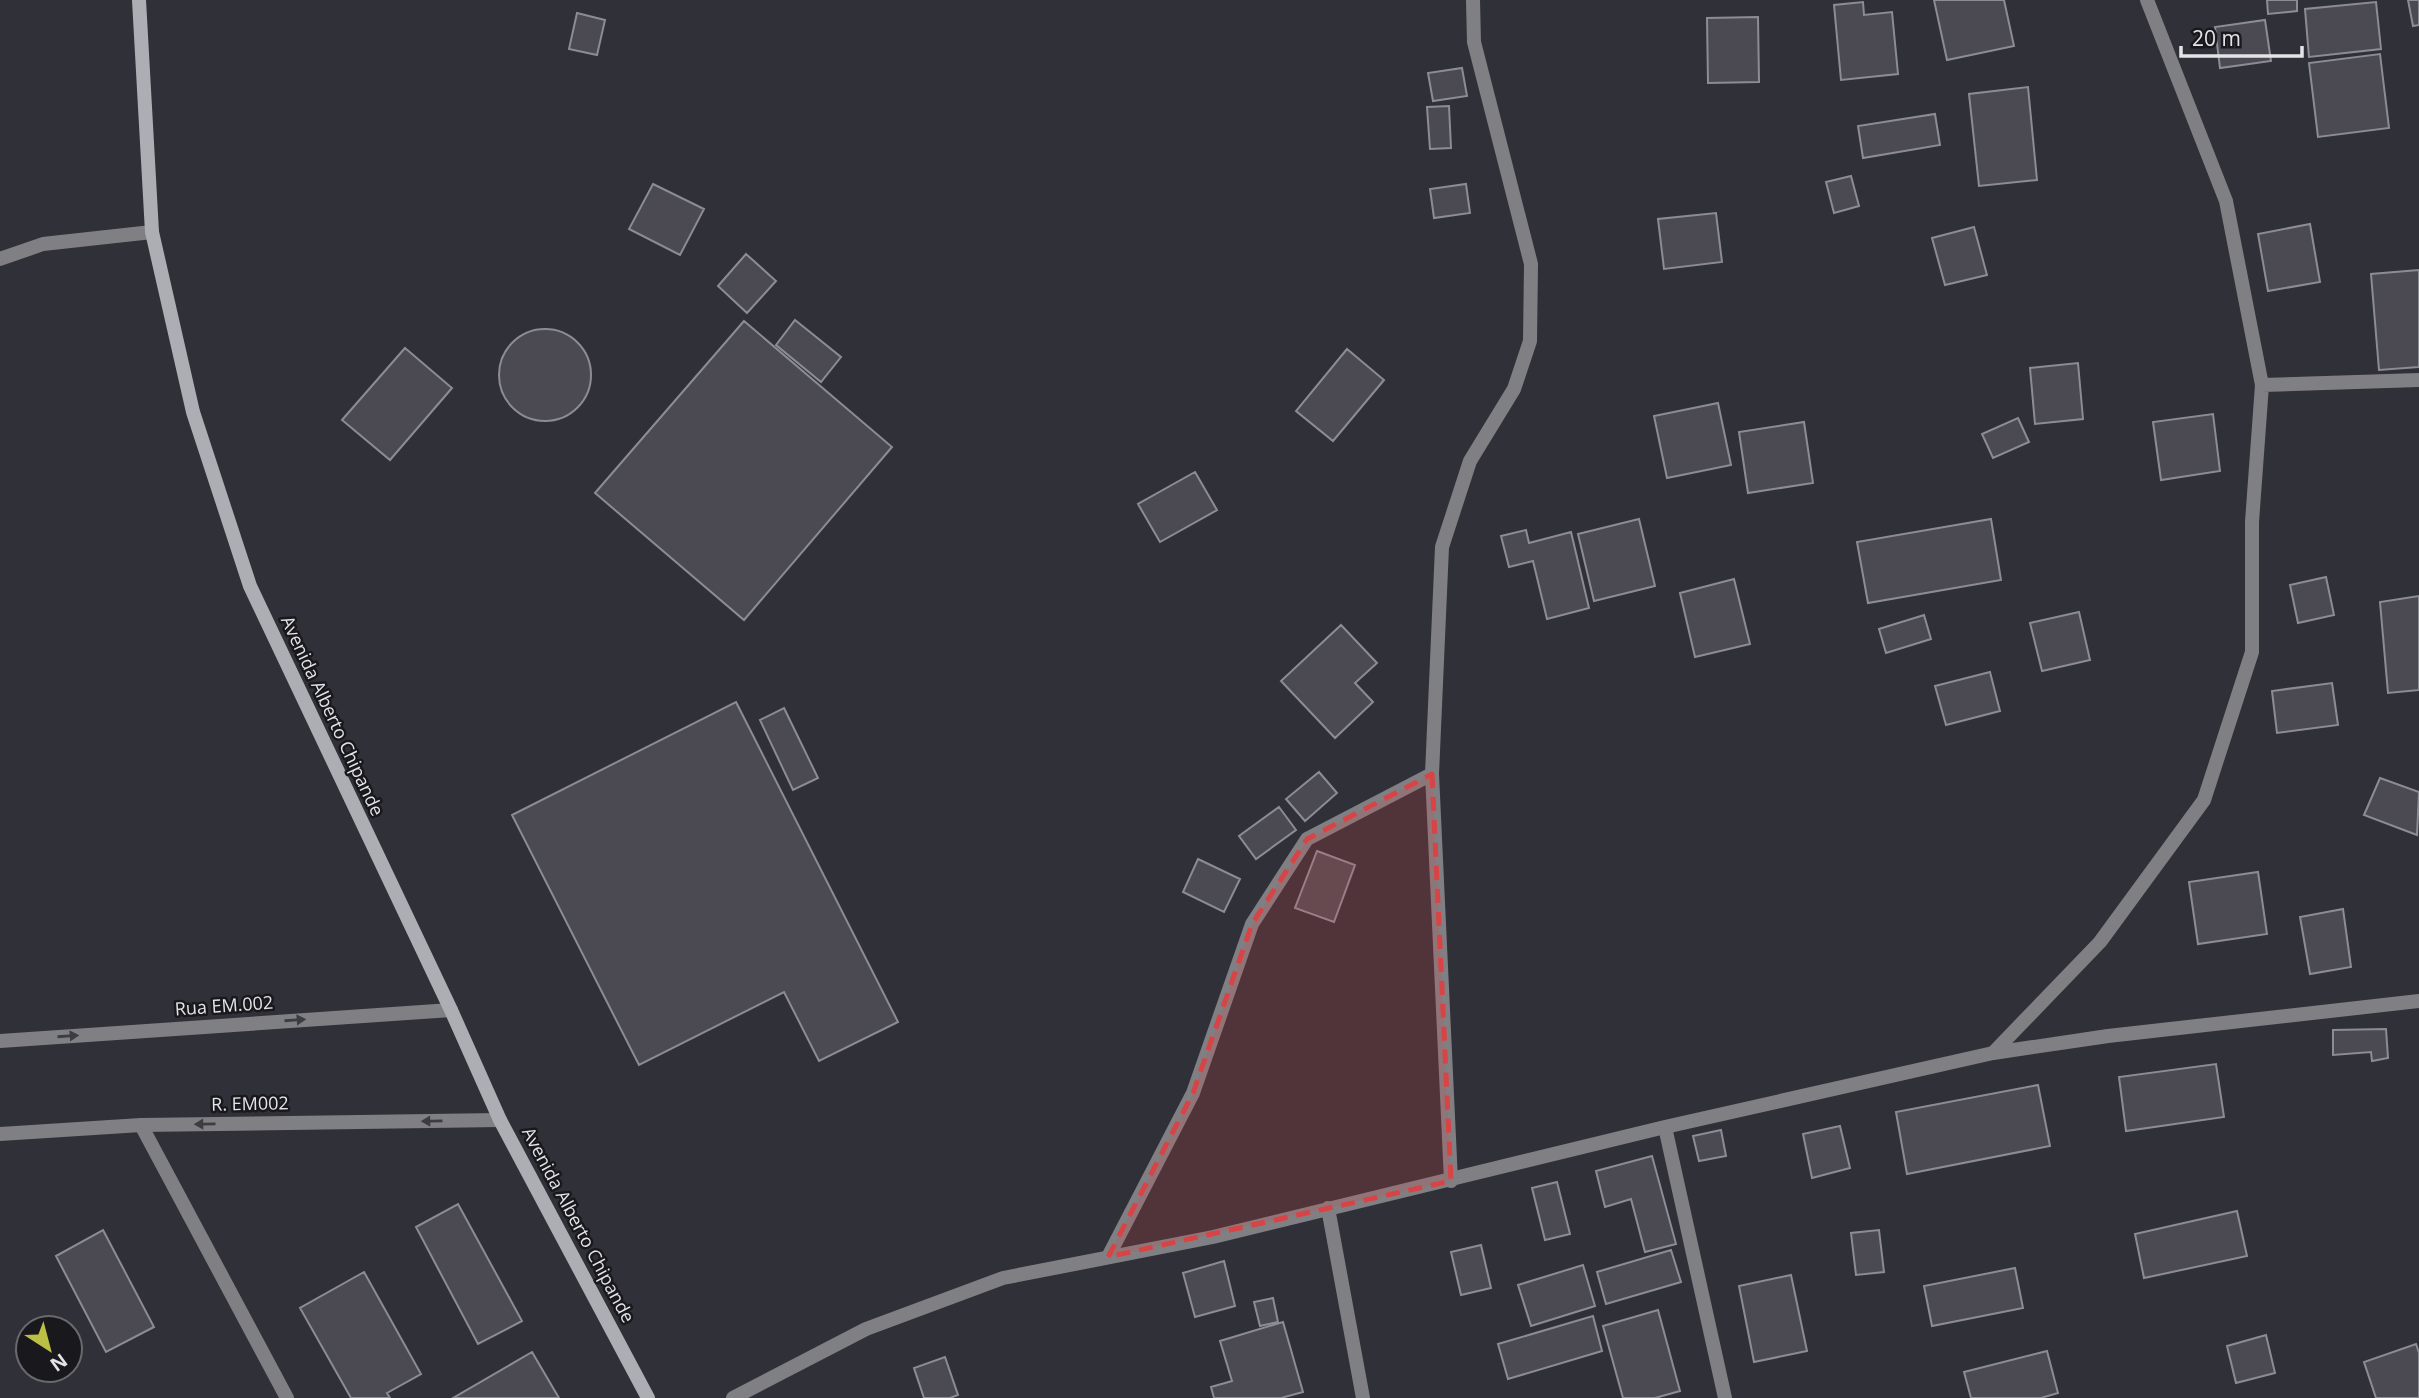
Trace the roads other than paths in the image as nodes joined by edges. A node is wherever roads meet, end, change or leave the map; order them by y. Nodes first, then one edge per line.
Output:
1 (139, 0) edge
2 (1473, 0) edge
3 (2147, 0) edge
4 (152, 232) junction
5 (0, 259) edge
6 (2419, 380) edge
7 (2262, 385) junction
8 (1432, 774) junction
9 (2419, 1001) edge
10 (451, 1010) junction
11 (0, 1041) edge
12 (1993, 1053) junction
13 (500, 1120) junction
14 (141, 1125) junction
15 (1665, 1127) junction
16 (0, 1134) edge
17 (1451, 1181) junction
18 (1328, 1208) junction
19 (1108, 1257) junction
20 (287, 1398) edge
21 (648, 1398) edge
22 (733, 1398) edge
23 (1363, 1398) edge
24 (1726, 1398) edge

1 - 4 main road, Avenida Alberto Chipande
2 - 8 street
3 - 7 street
4 - 5 street
4 - 10 main road, Avenida Alberto Chipande
6 - 7 street
7 - 12 street
8 - 17 street
8 - 19 street
9 - 12 street
11 -> 10 street, Rua EM.002
10 - 13 main road, Avenida Alberto Chipande
12 - 15 street
13 -> 14 street, R. EM002
13 - 21 main road, Avenida Alberto Chipande
14 - 16 street, R. EM002
14 - 20 street
15 - 17 street
15 - 24 street
17 - 18 street
18 - 19 street
18 - 23 street
19 - 22 street

